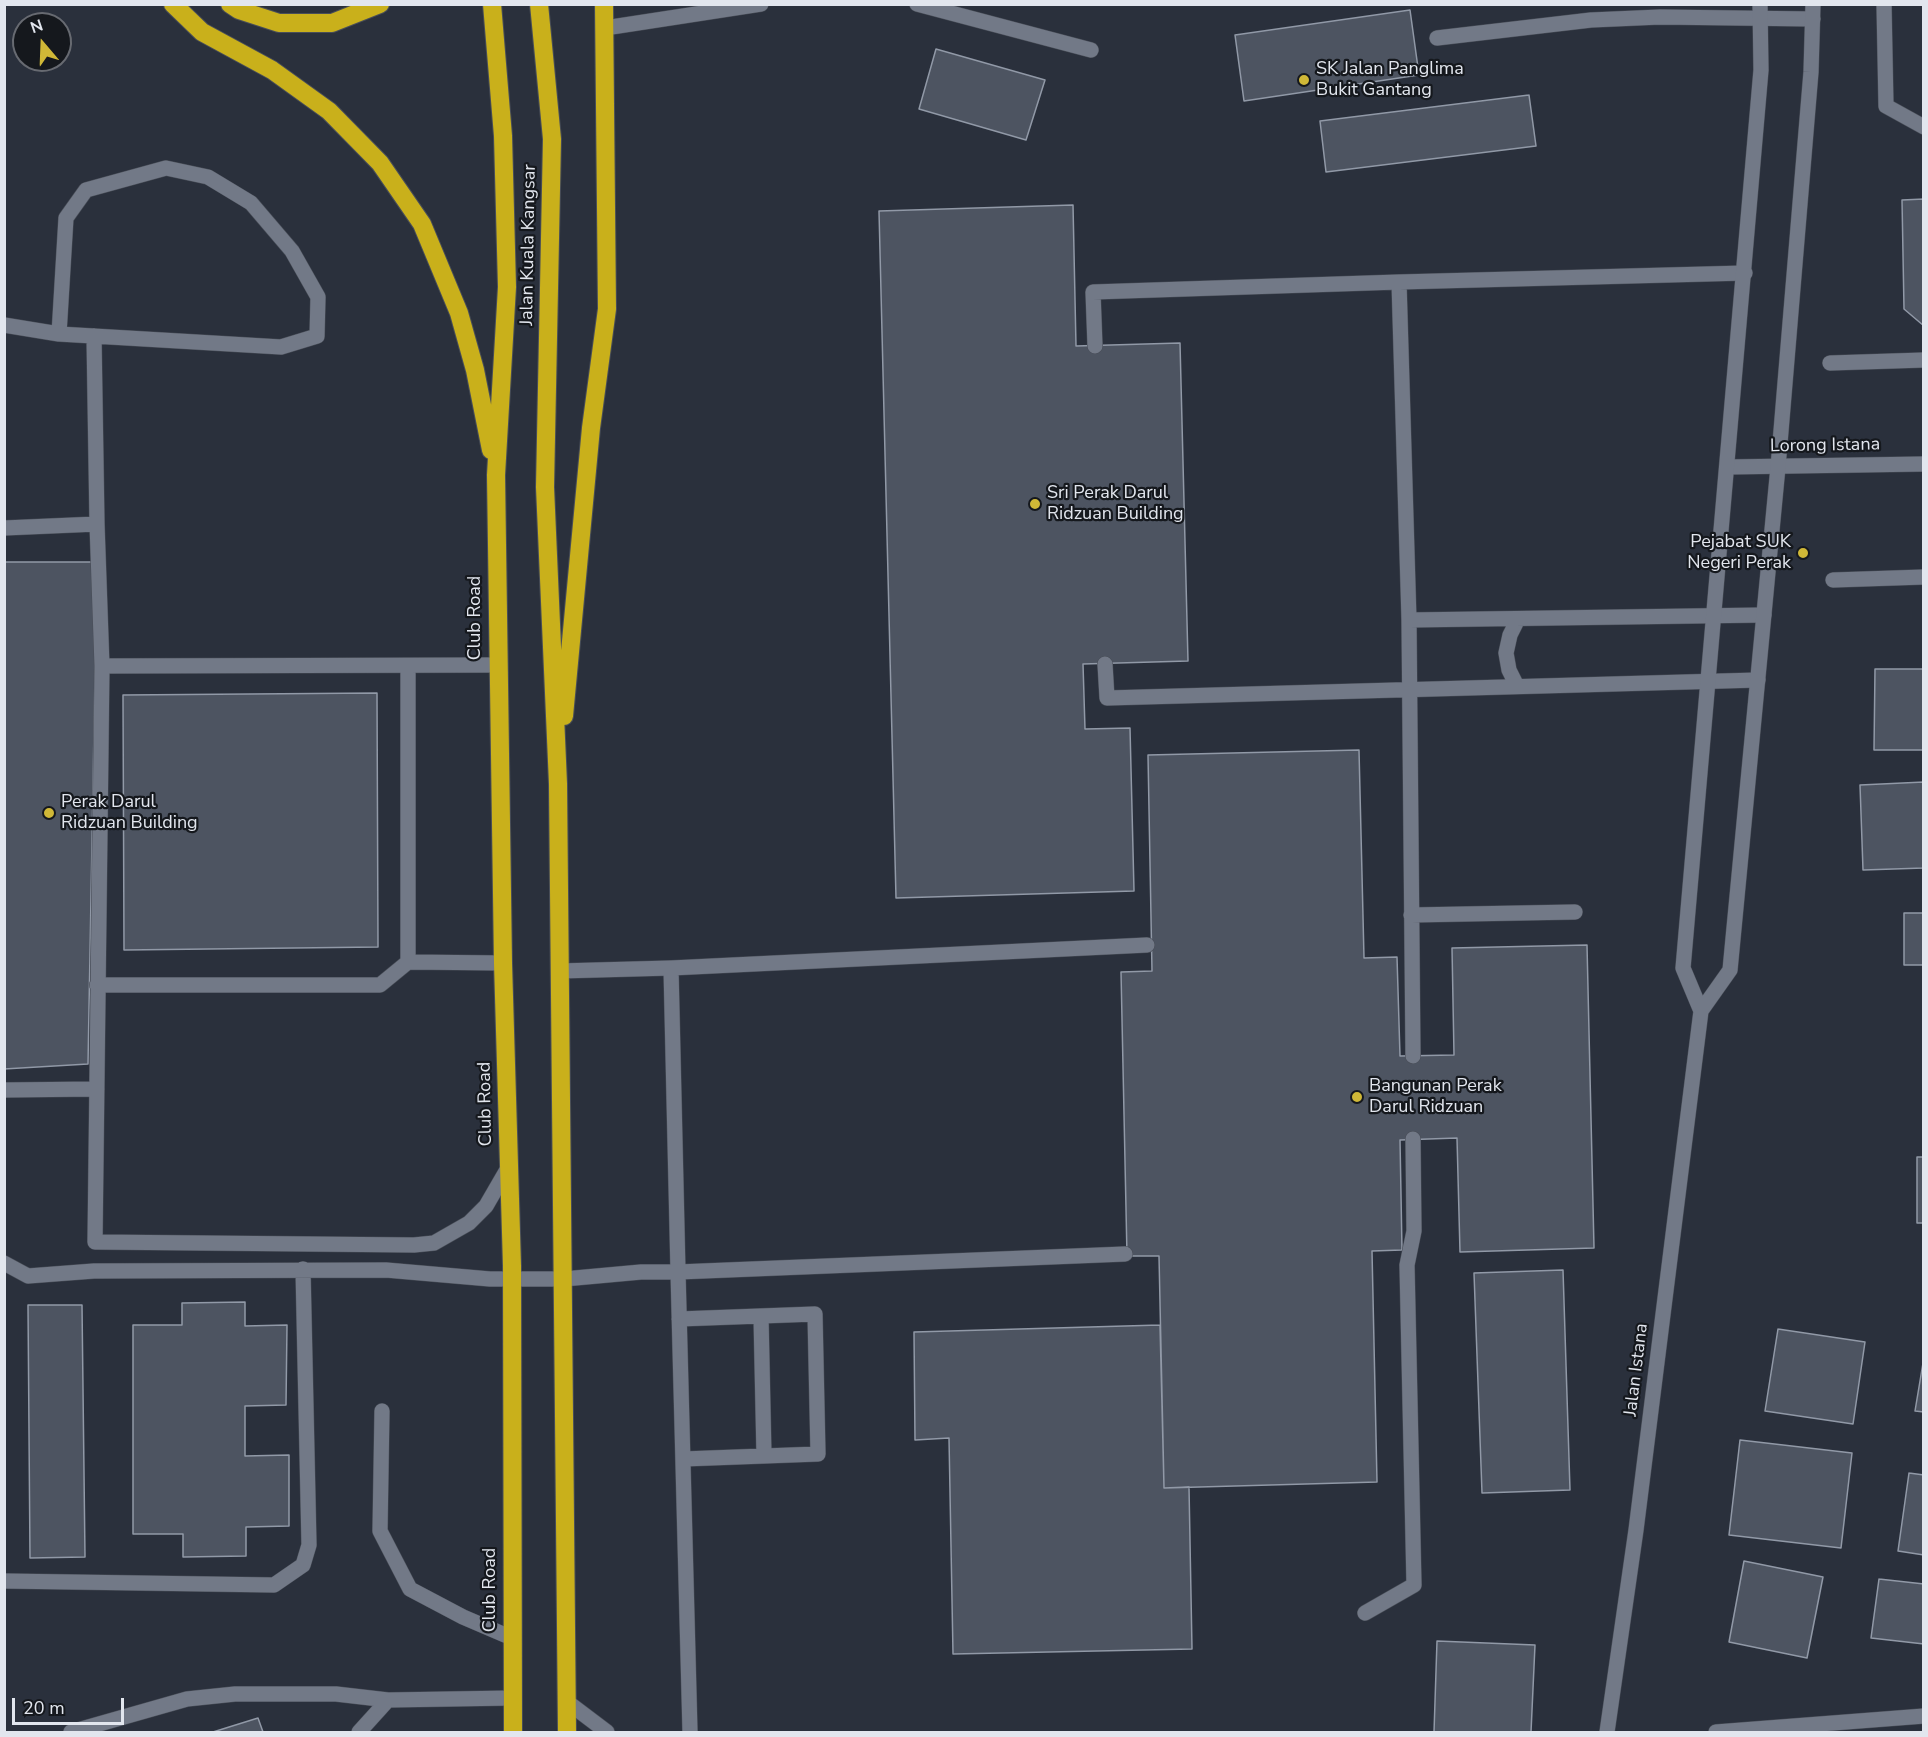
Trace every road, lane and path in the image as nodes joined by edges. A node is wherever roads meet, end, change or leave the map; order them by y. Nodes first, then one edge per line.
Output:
1 (173, 4) edge
2 (231, 4) edge
3 (380, 4) edge
4 (492, 4) edge
5 (539, 4) edge
6 (604, 4) edge
7 (761, 4) edge
8 (917, 4) edge
9 (1884, 4) edge
10 (1813, 9) edge
11 (1761, 11) edge
12 (605, 28) junction
13 (1437, 38) dead end
14 (1091, 50) dead end
15 (1923, 127) edge
16 (1745, 273) junction
17 (1399, 282) junction
18 (4, 325) edge
19 (59, 334) junction
20 (94, 336) junction
21 (1095, 346) dead end
22 (1923, 360) edge
23 (1830, 363) dead end
24 (1923, 464) edge
25 (1727, 467) junction
26 (1778, 467) junction
27 (496, 475) junction
28 (97, 524) junction
29 (4, 528) edge
30 (1923, 577) edge
31 (1833, 579) dead end
32 (1764, 615) junction
33 (1714, 616) junction
34 (1518, 619) junction
35 (1408, 620) junction
36 (1106, 664) dead end
37 (498, 665) junction
38 (102, 666) junction
39 (408, 666) junction
40 (1758, 680) junction
41 (1708, 681) junction
42 (1516, 686) junction
43 (1410, 688) junction
44 (558, 784) junction
45 (1575, 912) dead end
46 (1411, 915) junction
47 (1147, 945) dead end
48 (408, 962) junction
49 (503, 963) junction
50 (671, 968) junction
51 (559, 971) junction
52 (97, 985) junction
53 (1701, 1011) junction
54 (1413, 1056) dead end
55 (97, 1089) junction
56 (4, 1090) edge
57 (1413, 1139) dead end
58 (508, 1168) junction
59 (1125, 1254) dead end
60 (4, 1263) edge
61 (303, 1269) junction
62 (678, 1272) junction
63 (512, 1279) junction
64 (564, 1279) junction
65 (761, 1316) junction
66 (679, 1319) junction
67 (382, 1411) dead end
68 (764, 1456) junction
69 (683, 1459) junction
70 (4, 1581) edge
71 (1365, 1613) dead end
72 (512, 1638) junction
73 (512, 1698) junction
74 (388, 1700) junction
75 (566, 1701) junction
76 (1923, 1716) edge
77 (71, 1732) edge
78 (359, 1732) edge
79 (513, 1732) edge
80 (567, 1732) edge
81 (607, 1732) edge
82 (690, 1732) edge
83 (1607, 1732) edge
84 (1716, 1732) edge

1 - 27 highway
2 - 3 highway
4 - 27 highway, Jalan Kuala Kangsar
5 - 44 highway, Jalan Kuala Kangsar
6 - 12 highway
7 - 12 main road
8 - 14 main road
9 - 15 main road
10 - 11 main road
10 - 26 main road
11 - 13 main road
11 - 16 main road
12 - 44 highway
16 - 17 main road
16 - 25 main road
17 - 21 main road
17 - 35 main road
18 - 19 main road
19 - 20 main road
19 - 20 main road
20 - 28 main road
22 - 23 main road
24 - 26 main road, Lorong Istana
25 - 26 main road, Lorong Istana
25 - 33 main road
26 - 32 main road
27 - 37 highway, Club Road
28 - 29 main road
28 - 38 main road
30 - 31 main road
32 - 33 main road
32 - 40 main road
33 - 34 main road
33 - 41 main road
34 - 35 main road
34 - 42 main road
35 - 43 main road
36 - 43 main road
37 - 39 main road
37 - 49 highway, Club Road
38 - 39 main road
38 - 52 main road
39 - 48 main road
40 - 41 main road
40 - 53 main road
41 - 42 main road
41 - 53 main road
42 - 43 main road
43 - 46 main road
44 - 51 highway
45 - 46 main road
46 - 54 main road
47 - 50 main road
48 - 49 main road
48 - 52 main road
49 - 58 highway, Club Road
50 - 51 main road
50 - 62 main road
51 - 64 highway
52 - 55 main road
53 - 83 main road, Jalan Istana
55 - 56 main road
55 - 58 main road
57 - 71 main road
58 - 63 highway, Club Road
59 - 62 main road
60 - 61 main road
61 - 63 main road
61 - 70 main road
62 - 64 main road
62 - 66 main road
63 - 64 main road
63 - 72 highway, Club Road
64 - 75 highway
65 - 66 main road
65 - 68 main road
65 - 68 main road
66 - 69 main road
67 - 72 main road
68 - 69 main road
69 - 82 main road
72 - 73 highway, Club Road
73 - 74 main road
73 - 79 highway, Club Road
74 - 77 main road
74 - 78 main road
75 - 80 highway
75 - 81 main road
76 - 84 main road

